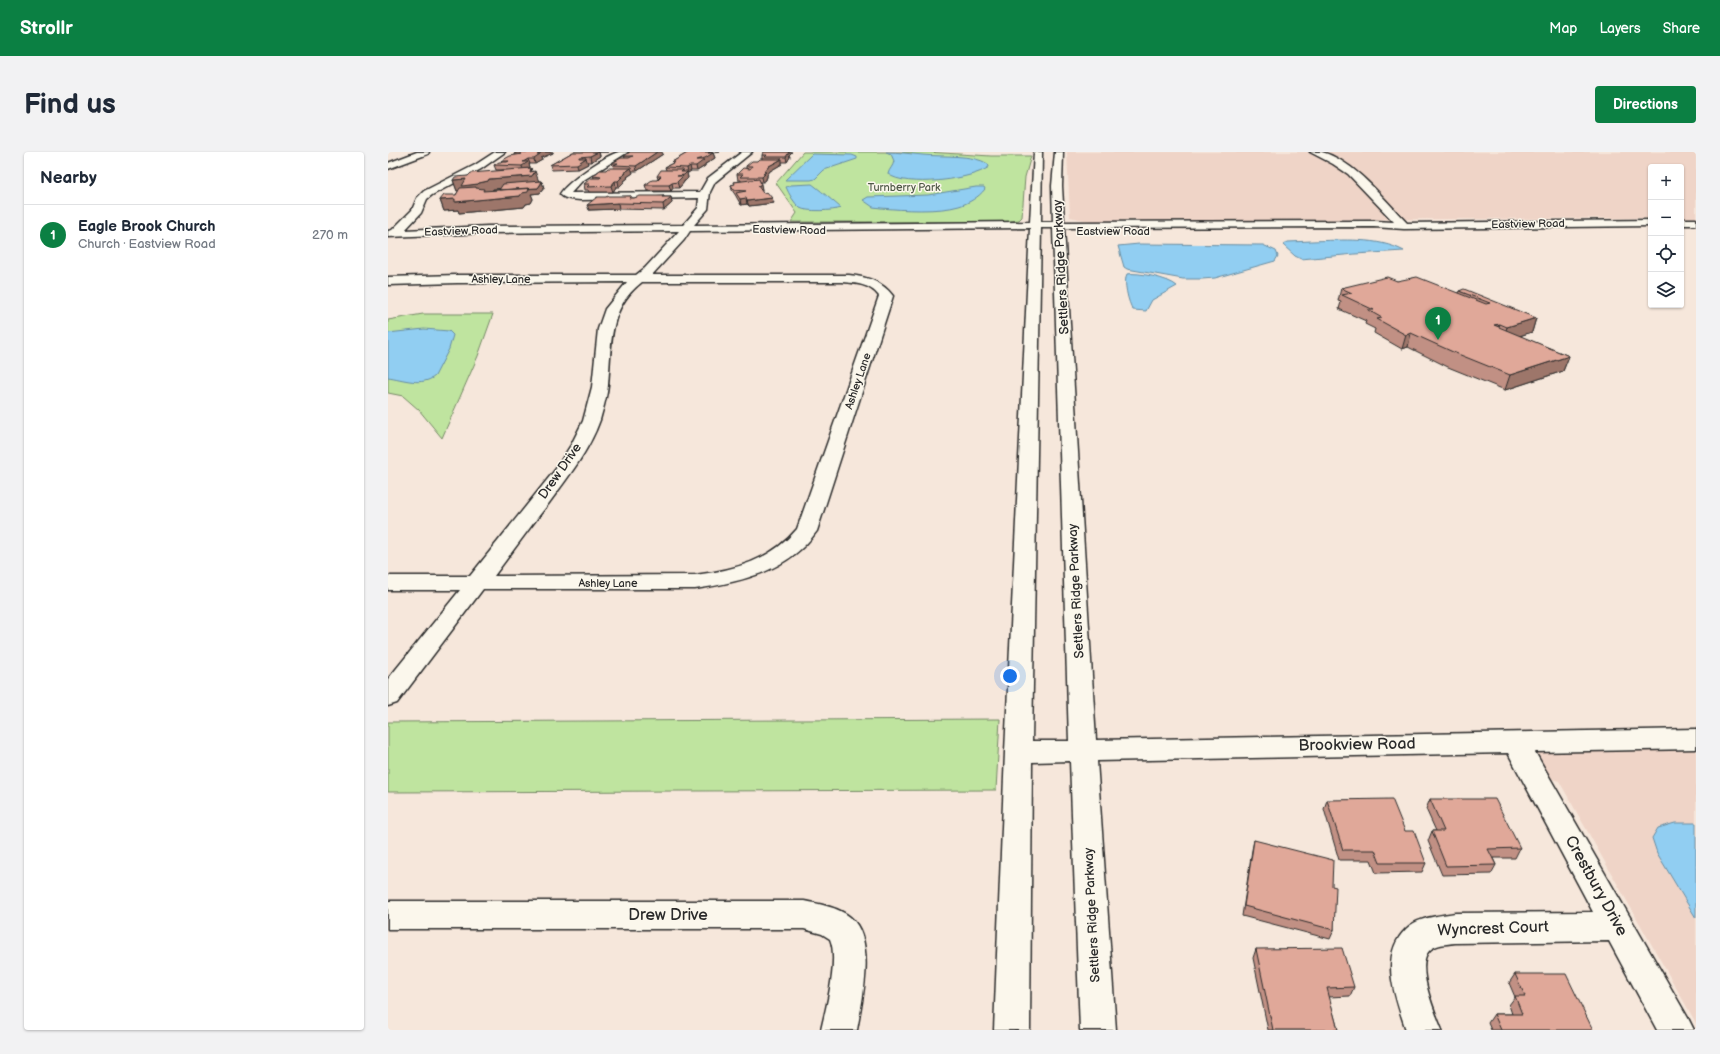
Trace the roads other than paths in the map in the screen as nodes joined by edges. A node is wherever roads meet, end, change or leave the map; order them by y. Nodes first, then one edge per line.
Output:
1 (425, 152) edge
2 (501, 152) edge
3 (624, 152) edge
4 (748, 152) edge
5 (1038, 152) edge
6 (1059, 152) edge
7 (1314, 152) edge
8 (388, 166) edge
9 (704, 195) junction
10 (1684, 222) edge
11 (1696, 222) edge
12 (1648, 223) edge
13 (1404, 226) junction
14 (1036, 228) junction
15 (1060, 228) junction
16 (686, 229) junction
17 (391, 234) edge
18 (640, 279) junction
19 (388, 282) edge
20 (388, 583) edge
21 (476, 583) junction
22 (388, 697) edge
23 (1696, 739) edge
24 (1516, 742) junction
25 (1083, 751) junction
26 (1018, 752) junction
27 (388, 915) edge
28 (1619, 926) junction
29 (839, 1030) edge
30 (1012, 1030) edge
31 (1098, 1030) edge
32 (1424, 1030) edge
33 (1676, 1030) edge

1 - 8 street
2 - 17 street
3 - 9 street
4 - 9 street, Drew Drive
5 - 14 street, Settlers Ridge Parkway
6 - 15 street, Settlers Ridge Parkway
7 - 13 street
9 - 16 street, Drew Drive
10 - 11 street
12 - 13 street, Eastview Road
13 - 15 street, Eastview Road
14 - 15 street, Eastview Road
14 - 16 street, Eastview Road
14 - 26 street, Settlers Ridge Parkway
15 - 25 street, Settlers Ridge Parkway
16 - 17 street, Eastview Road
16 - 18 street, Drew Drive
18 - 19 street, Ashley Lane
18 - 21 street, Drew Drive
18 - 21 street, Ashley Lane
20 - 21 street, Ashley Lane
21 - 22 street, Drew Drive
23 - 24 street, Brookview Road
24 - 25 street, Brookview Road
24 - 28 street, Crestbury Drive
25 - 26 street, Brookview Road
25 - 31 street, Settlers Ridge Parkway
26 - 30 street, Settlers Ridge Parkway
27 - 29 street, Drew Drive
28 - 32 street, Wyncrest Court
28 - 33 street, Crestbury Drive

